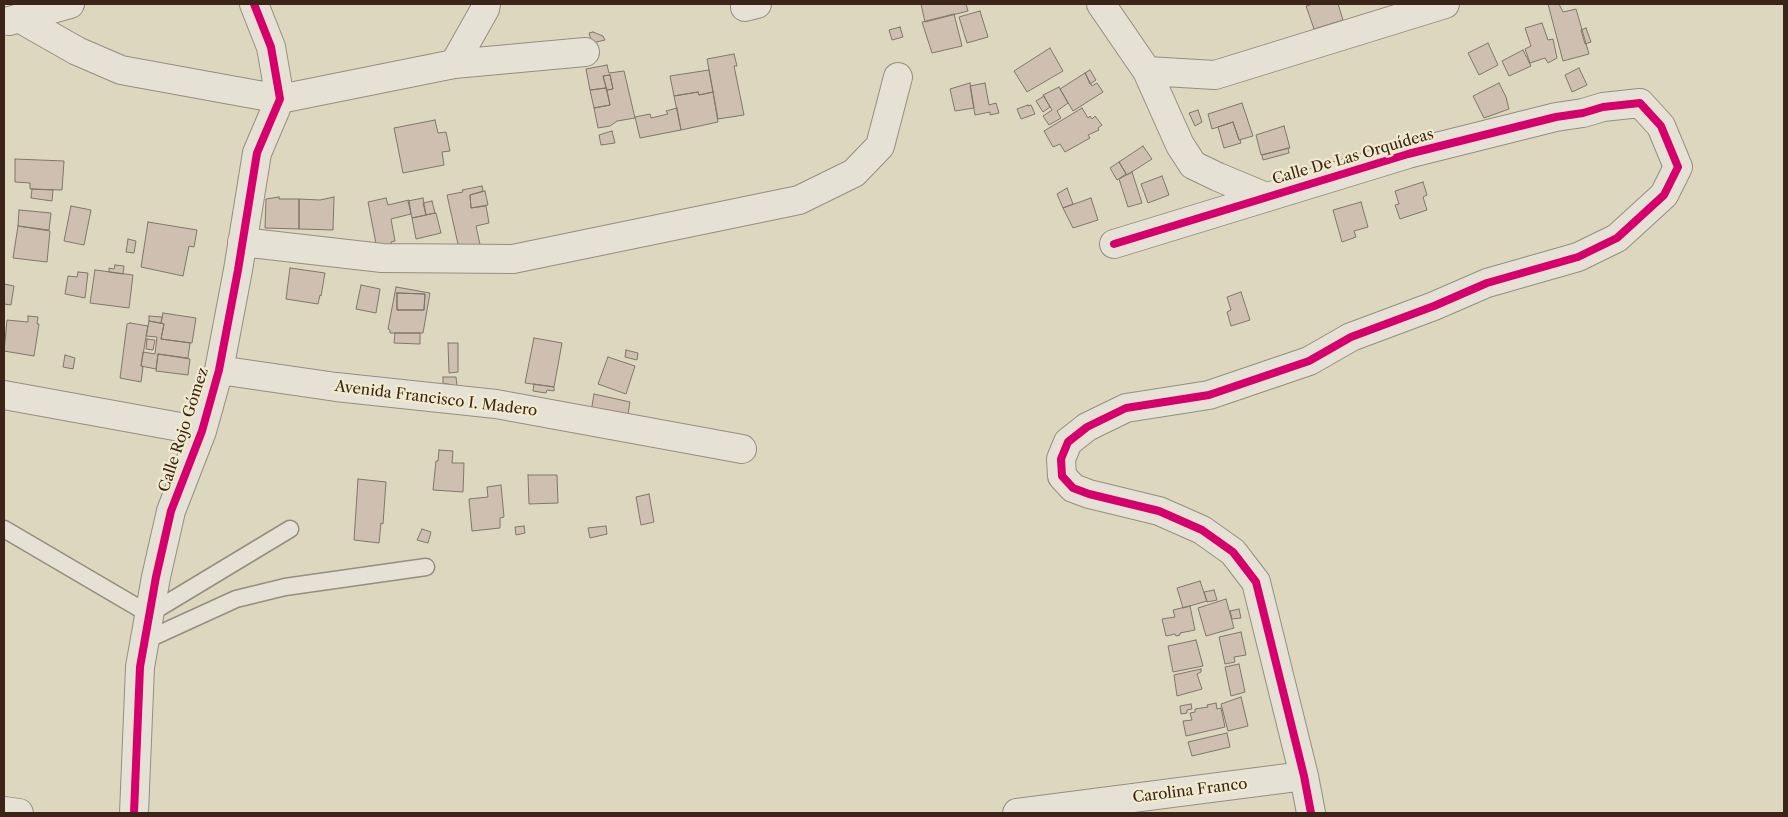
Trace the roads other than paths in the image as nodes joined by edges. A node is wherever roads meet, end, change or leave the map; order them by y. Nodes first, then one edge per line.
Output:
1 (70, 4) edge
2 (254, 4) edge
3 (486, 4) edge
4 (1101, 4) edge
5 (1445, 4) edge
6 (12, 20) edge
7 (585, 52) dead end
8 (454, 64) junction
9 (1148, 71) junction
10 (898, 76) dead end
11 (280, 99) junction
12 (1266, 197) junction
13 (242, 242) junction
14 (1114, 244) dead end
15 (219, 370) junction
16 (4, 395) edge
17 (202, 430) junction
18 (742, 448) dead end
19 (290, 529) dead end
20 (4, 530) edge
21 (426, 567) dead end
22 (149, 614) junction
23 (144, 641) junction
24 (1304, 776) junction
25 (4, 811) edge
26 (19, 813) edge
27 (134, 813) edge
28 (1017, 813) edge
29 (1311, 813) edge

1 - 6 street
2 - 11 street
3 - 8 street
4 - 9 street, Calle De Las Orquídeas
5 - 9 street
6 - 11 street
7 - 8 street
8 - 11 street
9 - 12 street, Calle De Las Orquídeas
10 - 13 street
11 - 13 street, Calle Rojo Gómez
12 - 14 street, Calle De Las Orquídeas
12 - 24 street, Calle De Las Orquídeas
13 - 15 street, Calle Rojo Gómez
15 - 17 street, Calle Rojo Gómez
15 - 18 street, Avenida Francisco I. Madero
16 - 17 street
17 - 22 street, Calle Rojo Gómez
19 - 22 lane
20 - 22 lane
21 - 23 lane
22 - 23 street, Calle Rojo Gómez
23 - 27 street, Calle Rojo Gómez
24 - 28 street, Carolina Franco
24 - 29 street
25 - 26 street

